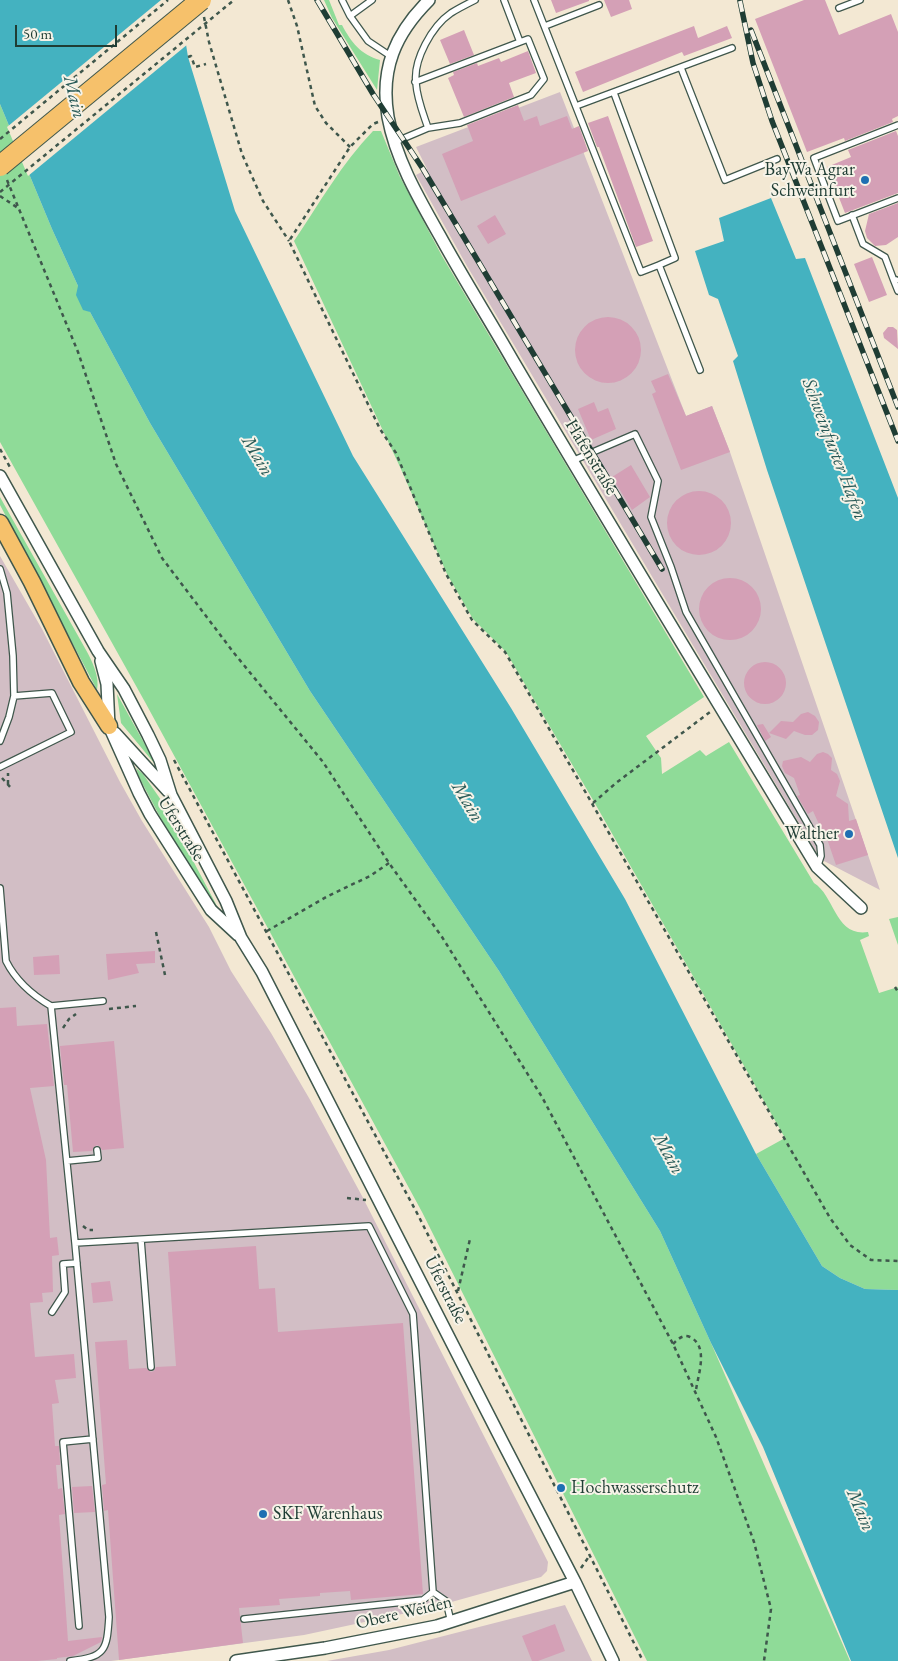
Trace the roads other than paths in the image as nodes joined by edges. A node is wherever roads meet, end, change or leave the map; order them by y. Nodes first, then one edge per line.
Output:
1 (342, 0) edge
2 (372, 0) edge
3 (429, 0) edge
4 (475, 0) edge
5 (504, 0) edge
6 (534, 0) edge
7 (860, 0) edge
8 (599, 5) dead end
9 (202, 8) edge
10 (839, 8) dead end
11 (350, 16) junction
12 (545, 26) junction
13 (520, 42) junction
14 (732, 48) dead end
15 (392, 57) junction
16 (681, 68) junction
17 (415, 82) junction
18 (614, 93) junction
19 (576, 106) junction
20 (898, 125) edge
21 (428, 128) junction
22 (395, 142) junction
23 (777, 159) dead end
24 (2, 170) edge
25 (898, 198) edge
26 (852, 215) junction
27 (659, 265) junction
28 (896, 280) edge
29 (898, 291) edge
30 (700, 370) dead end
31 (572, 461) junction
32 (0, 476) edge
33 (0, 524) edge
34 (0, 569) edge
35 (98, 651) junction
36 (14, 696) junction
37 (109, 726) junction
38 (0, 741) edge
39 (0, 767) edge
40 (784, 783) junction
41 (771, 791) junction
42 (170, 795) junction
43 (817, 868) junction
44 (0, 888) edge
45 (861, 908) dead end
46 (241, 938) junction
47 (103, 1001) dead end
48 (51, 1006) junction
49 (97, 1150) dead end
50 (67, 1161) junction
51 (141, 1240) junction
52 (75, 1243) junction
53 (77, 1262) junction
54 (52, 1312) dead end
55 (151, 1367) dead end
56 (93, 1439) junction
57 (575, 1582) junction
58 (433, 1592) junction
59 (244, 1619) dead end
60 (451, 1622) junction
61 (79, 1626) dead end
62 (70, 1661) edge
63 (236, 1661) edge
64 (613, 1661) edge

1 - 11 lane
2 - 11 lane
3 - 15 street, Hafenstraße
4 - 17 lane
5 - 13 lane
6 - 12 lane
7 - 10 lane
8 - 12 lane
9 - 24 highway, bridge
11 - 15 lane
12 - 19 lane
13 - 17 lane
13 - 21 lane
14 - 16 lane
15 - 22 street, Hafenstraße
16 - 18 lane
16 - 23 lane
17 - 21 lane
18 - 19 lane
18 - 27 lane
19 - 27 lane
20 - 26 lane
21 - 22 lane
22 - 31 street, Hafenstraße
25 - 26 lane
26 - 28 lane
27 - 30 lane
28 - 29 lane
31 - 40 lane
31 - 41 street, Hafenstraße
32 - 35 street, Uferstraße
33 - 37 main road
34 - 36 lane
35 - 37 street, Uferstraße
35 - 42 street, Uferstraße
36 - 38 lane
36 - 39 lane
37 - 42 street, Uferstraße
37 - 46 street, Uferstraße
40 - 41 lane
40 - 43 lane
41 - 43 street, Hafenstraße
42 - 46 street, Uferstraße
43 - 45 street, Hafenstraße
44 - 48 lane
46 - 57 street, Uferstraße
47 - 48 lane
48 - 50 lane
49 - 50 lane
50 - 52 lane
51 - 52 lane
51 - 55 lane
51 - 58 lane
52 - 53 lane
53 - 54 lane
53 - 56 lane
56 - 61 lane
56 - 62 lane
57 - 60 street, Obere Weiden
57 - 64 street, Uferstraße
58 - 59 lane
58 - 60 lane
60 - 63 street, Obere Weiden

